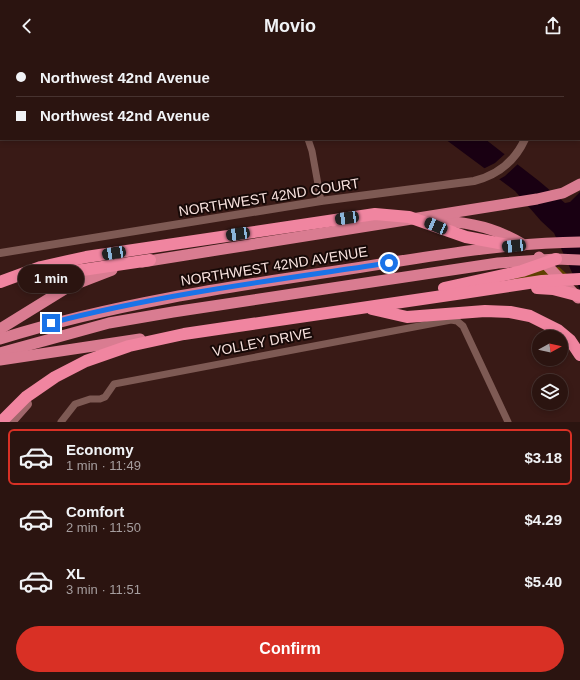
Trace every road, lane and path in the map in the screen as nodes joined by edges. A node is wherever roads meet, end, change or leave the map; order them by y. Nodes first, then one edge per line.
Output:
1 (308, 140) edge
2 (525, 140) edge
3 (580, 184) edge
4 (321, 201) junction
5 (406, 220) junction
6 (580, 242) edge
7 (514, 246) junction
8 (0, 253) edge
9 (556, 259) junction
10 (150, 260) junction
11 (580, 260) edge
12 (580, 279) edge
13 (0, 283) edge
14 (512, 286) junction
15 (580, 296) edge
16 (580, 300) edge
17 (409, 301) junction
18 (366, 307) junction
19 (0, 330) edge
20 (184, 334) junction
21 (0, 339) edge
22 (0, 354) edge
23 (580, 355) edge
24 (0, 360) edge
25 (86, 361) junction
26 (1, 422) edge
27 (11, 422) edge
28 (61, 422) edge
29 (507, 422) edge

1 - 4 street
2 - 4 street, NORTHWEST 42ND COURT
3 - 5 highway
4 - 8 street, NORTHWEST 42ND COURT
5 - 10 highway
5 - 16 highway
6 - 7 highway, NORTHWEST 42ND AVENUE
7 - 13 highway
7 - 21 highway, NORTHWEST 42ND AVENUE
9 - 11 highway, NORTHWEST 42ND AVENUE
9 - 17 highway
9 - 22 highway, NORTHWEST 42ND AVENUE
10 - 13 highway
10 - 19 highway
12 - 14 highway
14 - 15 highway
14 - 17 highway
17 - 18 highway
18 - 20 highway
18 - 23 highway
20 - 24 highway
20 - 25 highway
25 - 26 highway
25 - 27 main road
28 - 29 street, VOLLEY DRIVE

